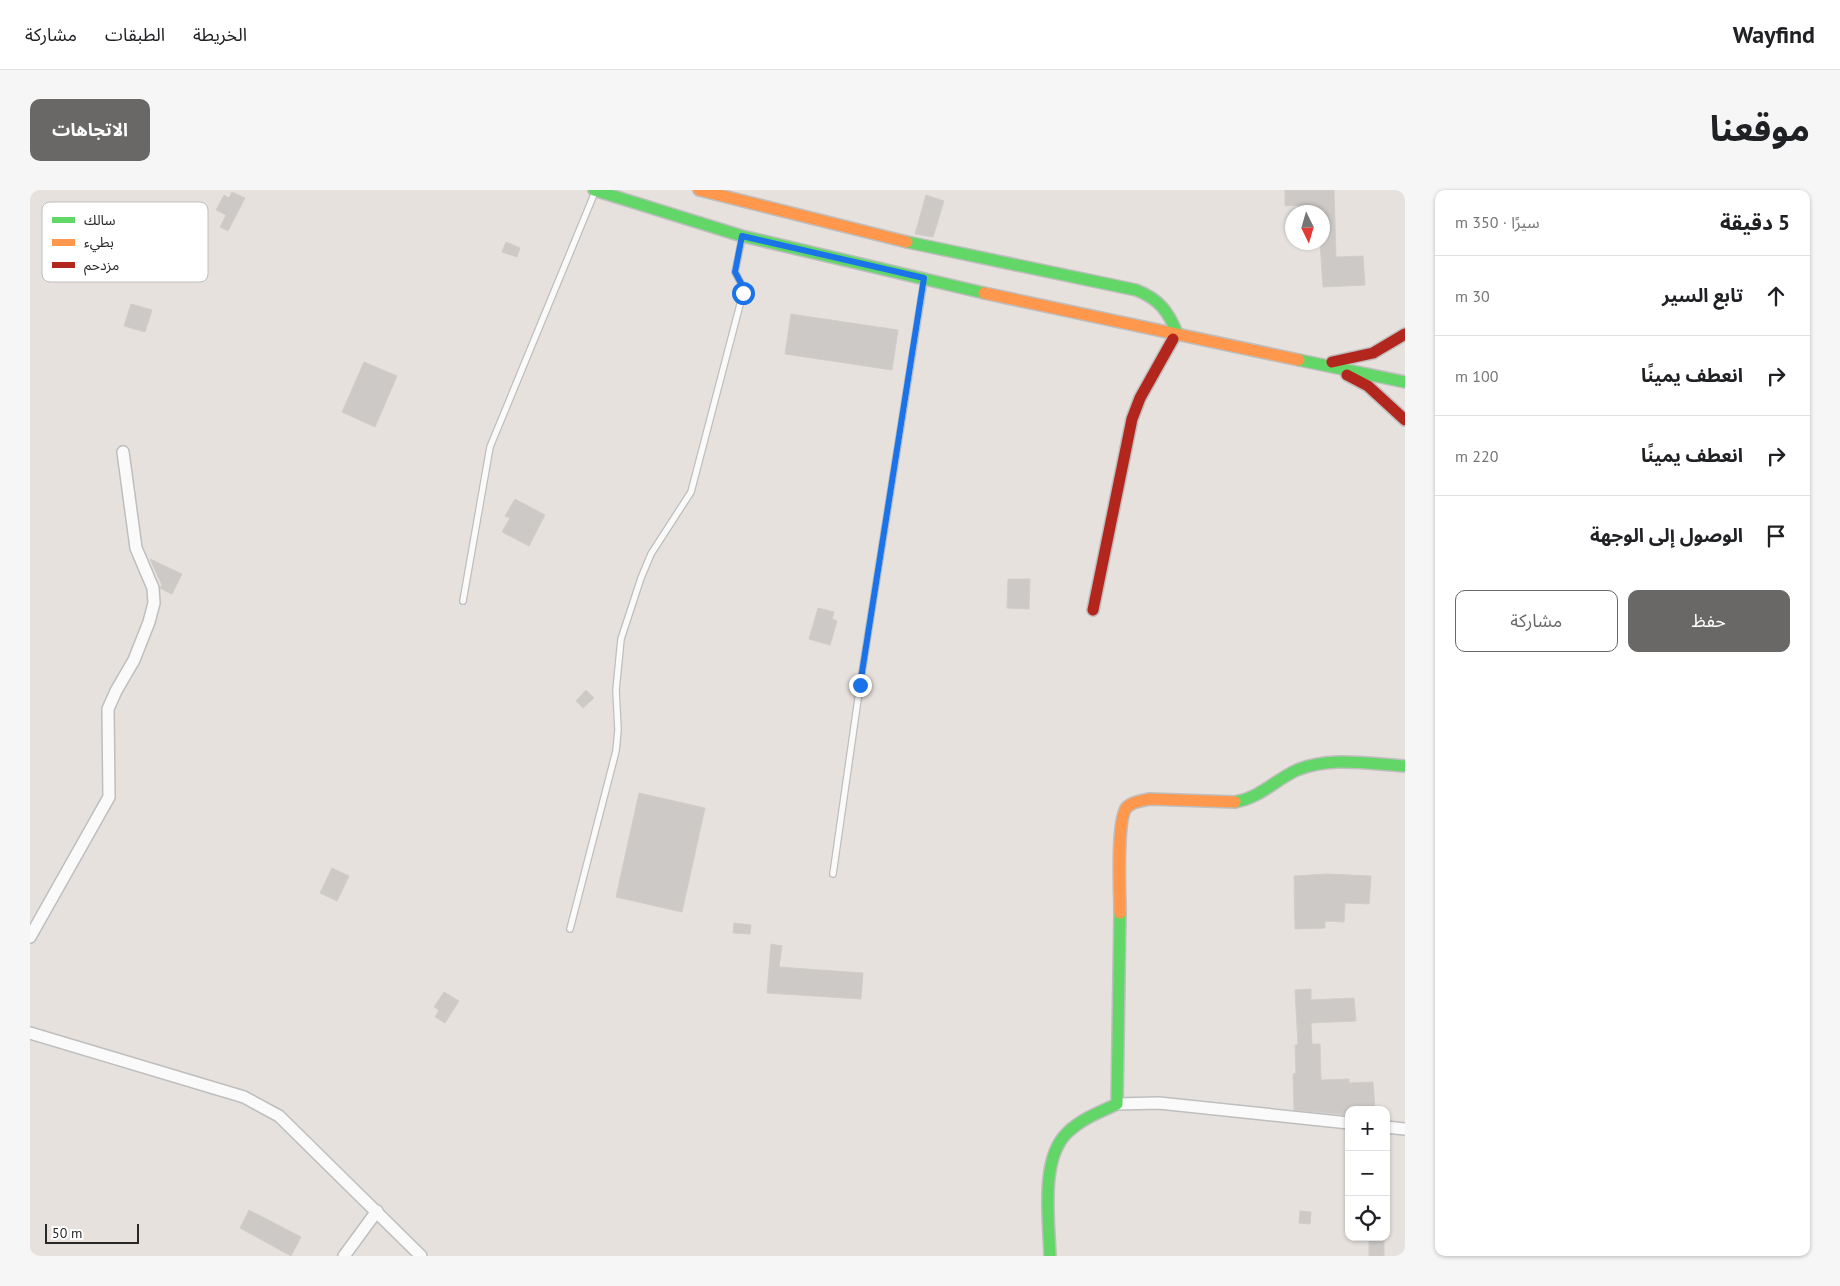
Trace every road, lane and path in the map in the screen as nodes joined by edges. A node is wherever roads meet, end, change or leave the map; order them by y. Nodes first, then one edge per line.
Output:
1 (595, 190) edge
2 (699, 190) edge
3 (742, 236) junction
4 (924, 278) junction
5 (1177, 333) junction
6 (1405, 334) edge
7 (1323, 364) junction
8 (1405, 382) edge
9 (1405, 420) edge
10 (123, 452) dead end
11 (463, 602) dead end
12 (1093, 610) dead end
13 (1405, 766) edge
14 (833, 874) dead end
15 (570, 929) dead end
16 (30, 937) edge
17 (30, 1033) edge
18 (1117, 1104) junction
19 (1345, 1123) edge
20 (1390, 1127) edge
21 (1405, 1129) edge
22 (377, 1211) junction
23 (344, 1256) edge
24 (422, 1256) edge
25 (1050, 1256) edge

1 - 3 street
1 - 11 lane
2 - 5 street
3 - 4 street
3 - 15 lane
4 - 5 street
4 - 14 lane
5 - 7 street
5 - 12 street
6 - 7 street
7 - 8 street
7 - 9 street
10 - 16 street
13 - 18 street
17 - 22 street
18 - 19 street
18 - 25 street
20 - 21 street
22 - 23 street
22 - 24 street

